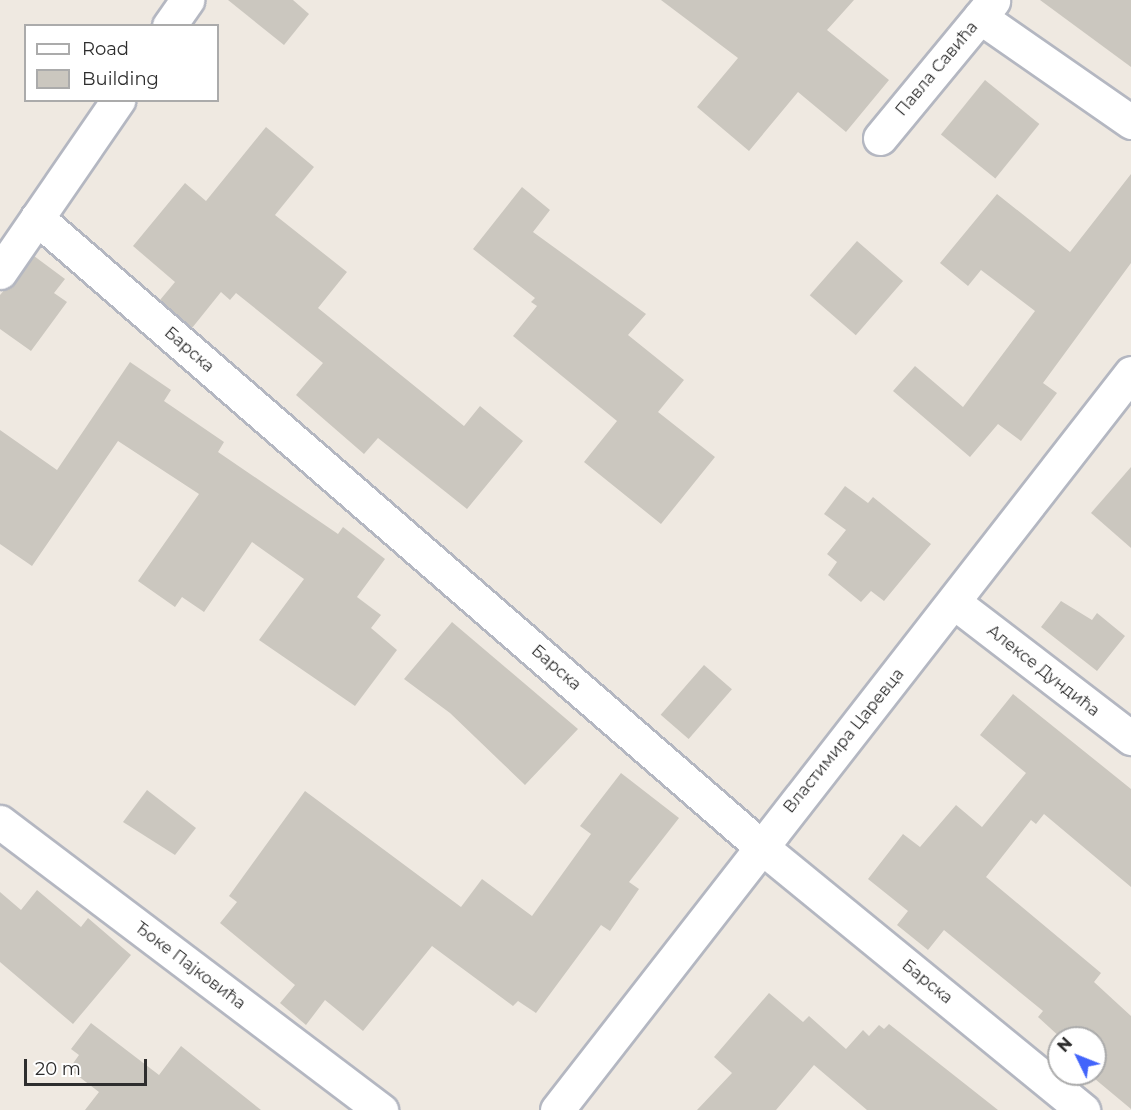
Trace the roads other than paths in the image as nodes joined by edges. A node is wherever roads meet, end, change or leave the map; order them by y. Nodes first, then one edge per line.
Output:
1 (186, 0) edge
2 (987, 8) edge
3 (170, 24) edge
4 (117, 102) edge
5 (1131, 122) edge
6 (880, 138) dead end
7 (37, 218) junction
8 (0, 272) edge
9 (1131, 373) edge
10 (955, 603) junction
11 (1131, 738) edge
12 (0, 822) edge
13 (759, 845) junction
14 (381, 1110) edge
15 (557, 1110) edge
16 (1083, 1110) edge

1 - 3 street
2 - 5 street
2 - 6 street, Павла Савића
4 - 7 street
7 - 8 street
7 - 13 street, Барска
9 - 10 street, Властимира Царевца
10 - 11 street, Алексе Дундића
10 - 13 street, Властимира Царевца
12 - 14 street, Ђоке Пајковића
13 - 15 street, Властимира Царевца
13 - 16 street, Барска

